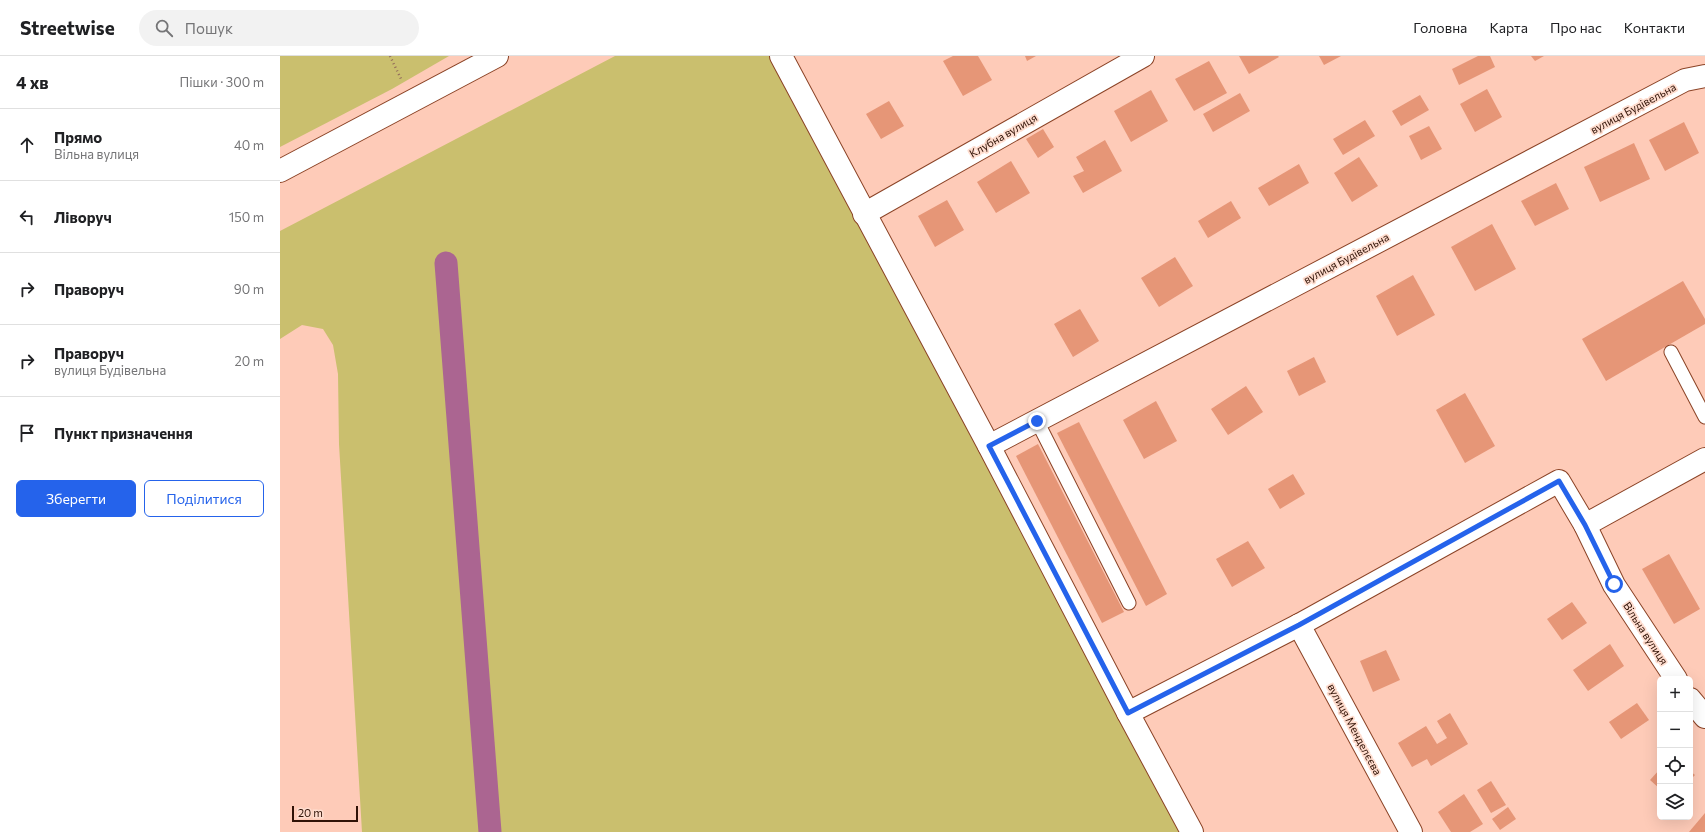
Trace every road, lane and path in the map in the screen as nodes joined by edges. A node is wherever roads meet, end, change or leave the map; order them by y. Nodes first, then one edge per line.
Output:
1 (390, 56) edge
2 (497, 56) edge
3 (781, 56) edge
4 (1142, 56) edge
5 (1705, 76) edge
6 (412, 101) junction
7 (280, 171) edge
8 (864, 214) junction
9 (1671, 352) dead end
10 (1705, 416) edge
11 (1037, 421) junction
12 (989, 446) junction
13 (1705, 459) edge
14 (1585, 525) junction
15 (1129, 603) dead end
16 (1299, 625) junction
17 (1674, 676) edge
18 (1693, 702) edge
19 (1128, 713) junction
20 (1705, 717) edge
21 (1192, 832) edge
22 (1411, 832) edge

1 - 6 path
2 - 6 street
3 - 8 street
4 - 8 street, Клубна вулиця
5 - 11 street, вулиця Будівельна
6 - 7 street
8 - 12 street
9 - 10 lane
11 - 12 street, вулиця Будівельна
11 - 15 lane
12 - 19 street
13 - 14 street
14 - 16 street, Вільна вулиця
14 - 17 street, Вільна вулиця
16 - 19 street
16 - 22 street, вулиця Менделєєва
18 - 20 street
19 - 21 street

